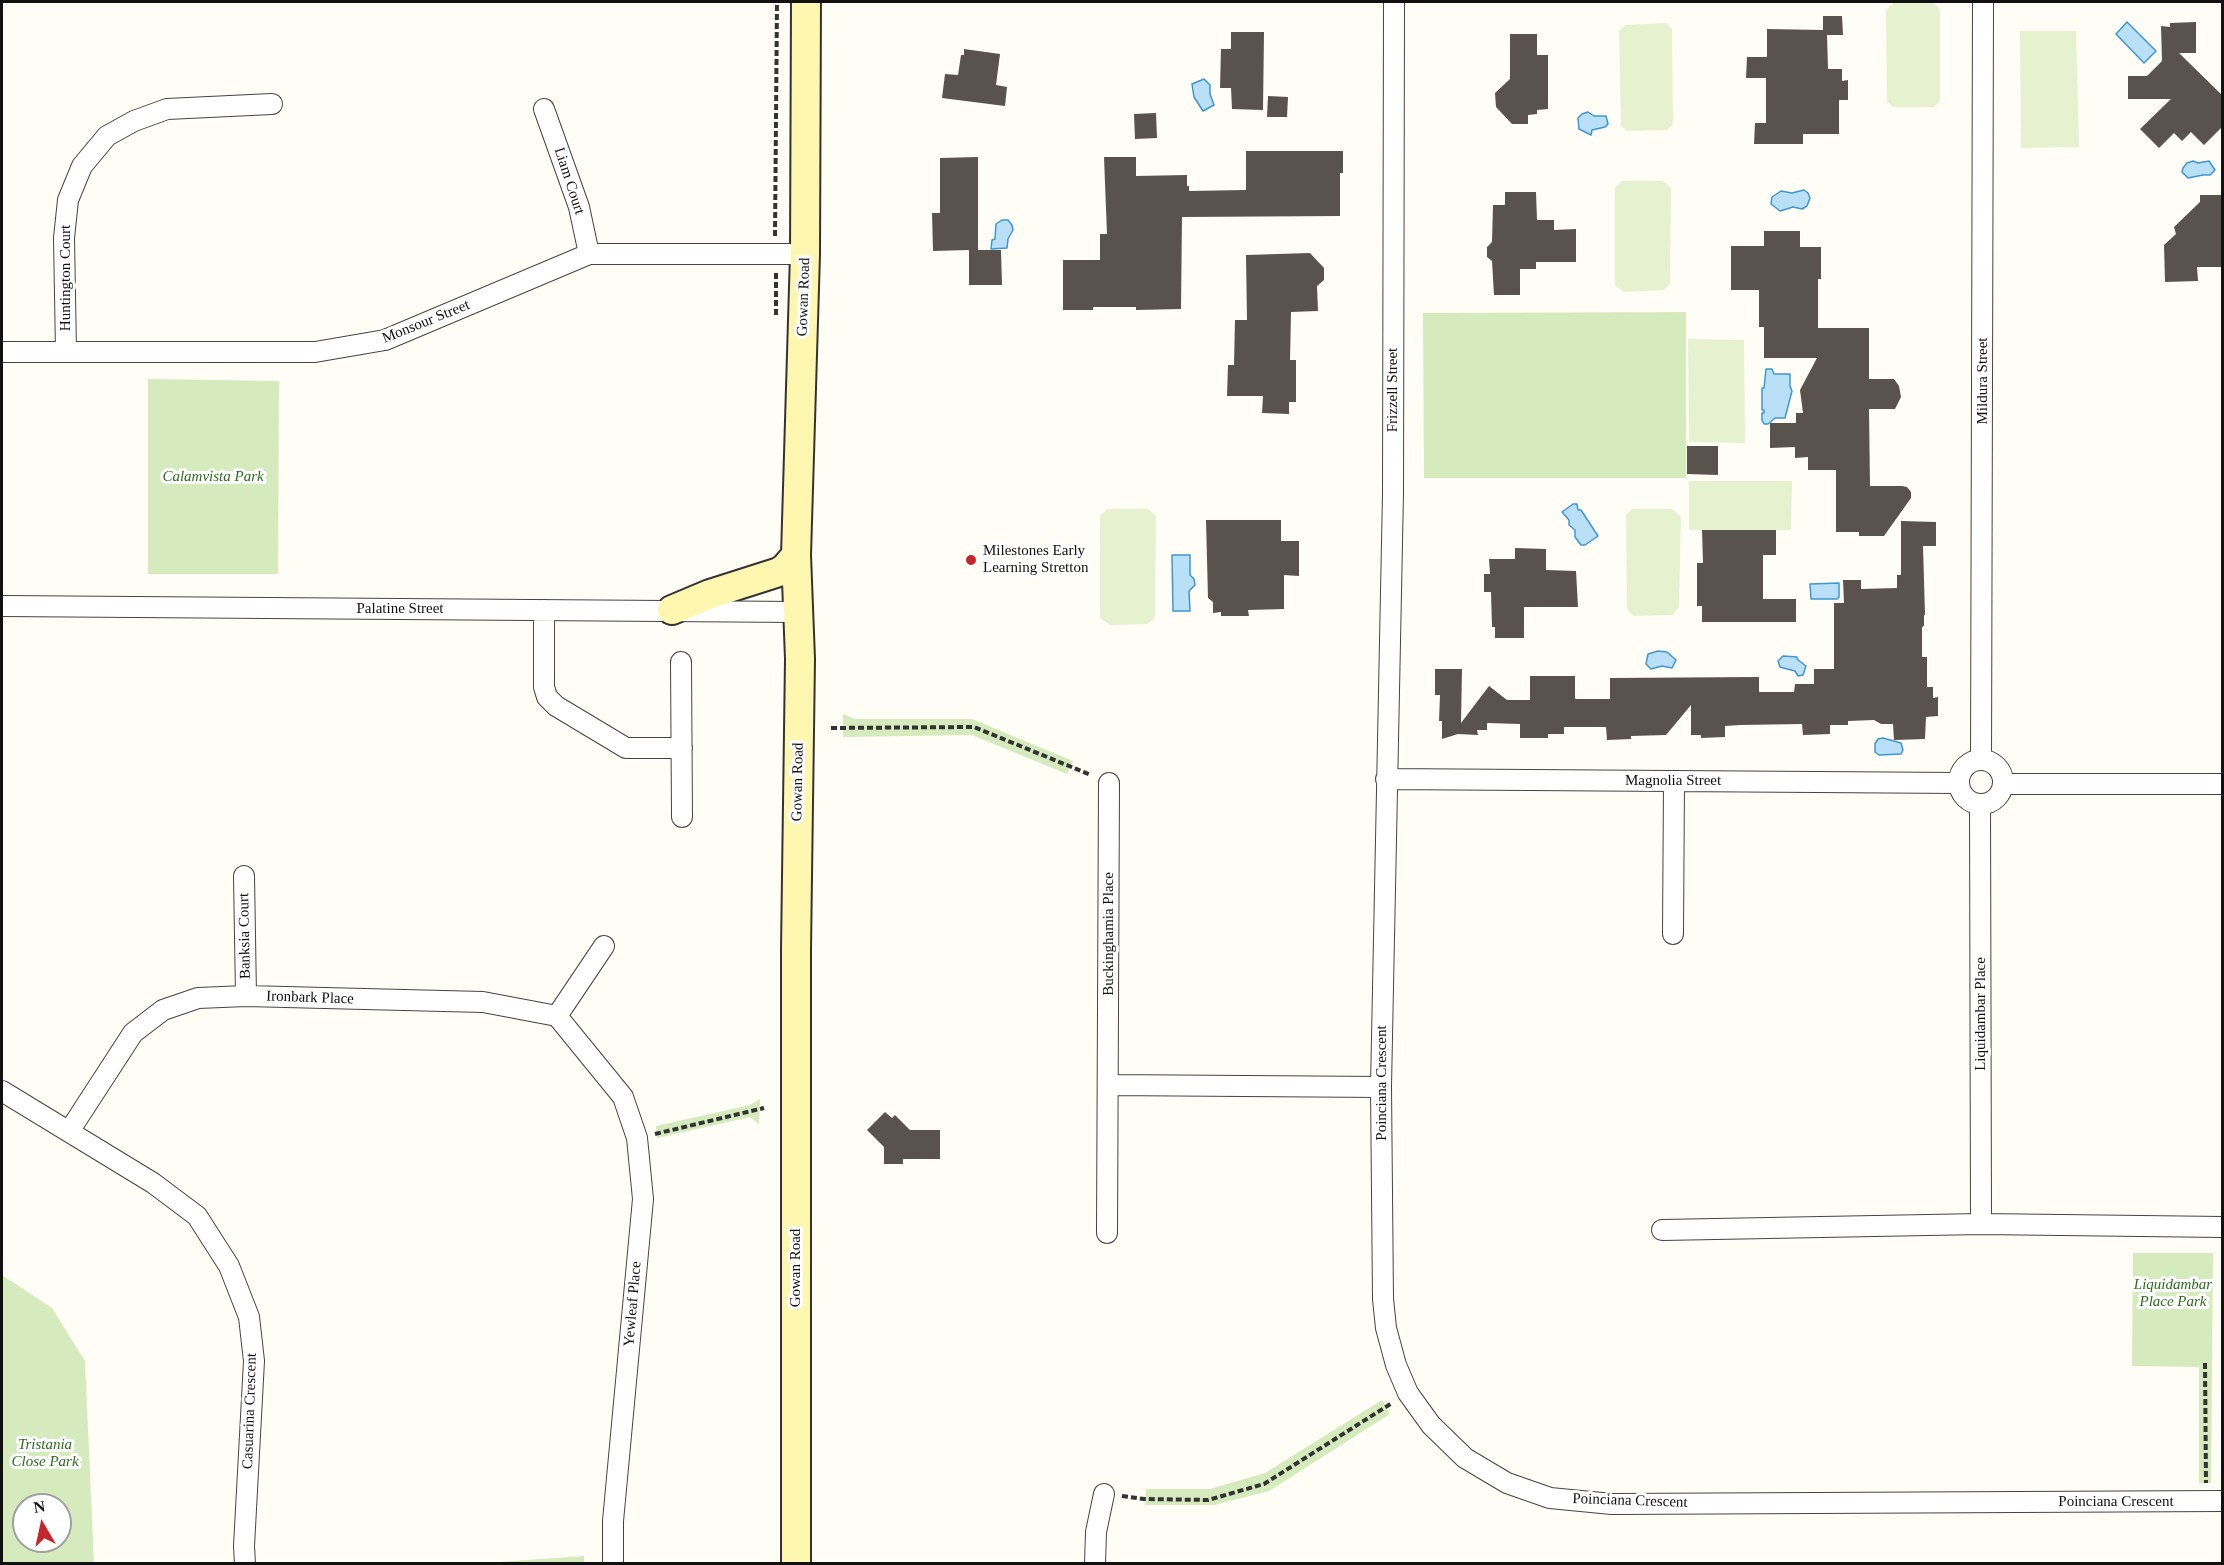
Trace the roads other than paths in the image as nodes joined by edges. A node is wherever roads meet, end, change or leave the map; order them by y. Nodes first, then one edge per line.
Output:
1 (806, 2) edge
2 (1394, 2) edge
3 (1983, 2) edge
4 (272, 104) dead end
5 (544, 109) dead end
6 (589, 254) junction
7 (805, 254) junction
8 (66, 351) junction
9 (2, 352) edge
10 (796, 555) junction
11 (2, 606) edge
12 (544, 610) junction
13 (672, 610) junction
14 (798, 612) junction
15 (681, 662) dead end
16 (682, 748) junction
17 (1981, 760) junction
18 (1386, 779) junction
19 (1674, 780) junction
20 (1109, 783) road end
21 (1959, 783) junction
22 (2003, 784) junction
23 (2223, 784) edge
24 (1980, 804) junction
25 (682, 818) dead end
26 (244, 876) dead end
27 (1673, 934) dead end
28 (604, 946) dead end
29 (246, 996) junction
30 (556, 1016) junction
31 (1108, 1085) junction
32 (1381, 1087) junction
33 (2, 1091) edge
34 (70, 1130) junction
35 (1981, 1224) junction
36 (2223, 1227) edge
37 (1662, 1230) dead end
38 (1107, 1233) dead end
39 (1104, 1494) road end
40 (2214, 1501) edge
41 (245, 1563) edge
42 (613, 1563) edge
43 (796, 1563) edge
44 (1095, 1563) edge

1 - 7 main road, Gowan Road
2 - 18 street, Frizzell Street
3 - 17 street, Mildura Street
4 - 8 street, Huntington Court
5 - 6 street, Liam Court
6 - 7 street, Monsour Street
6 - 8 street, Monsour Street
7 - 10 main road, Gowan Road
8 - 9 street, Monsour Street
10 - 13 main road
10 - 14 main road, Gowan Road
11 - 12 street, Palatine Street
12 - 13 street, Palatine Street
12 - 16 street
13 - 14 street, Palatine Street
14 - 43 main road, Gowan Road
15 - 16 street
16 - 25 street
17 - 21 street
17 - 22 street
18 - 19 street, Magnolia Street
18 - 32 street, Poinciana Crescent
19 - 21 street, Magnolia Street
19 - 27 street
20 - 31 street, Buckinghamia Place
21 - 24 street
22 - 23 street
22 - 24 street
24 - 35 street, Liquidambar Place
26 - 29 street, Banksia Court
28 - 30 street
29 - 30 street, Ironbark Place
29 - 34 street, Ironbark Place
30 - 42 street, Yewleaf Place
31 - 32 street
31 - 38 street, Buckinghamia Place
32 - 40 street, Poinciana Crescent
33 - 34 street, Casuarina Crescent
34 - 41 street, Casuarina Crescent
35 - 36 street
35 - 37 street
39 - 44 street

